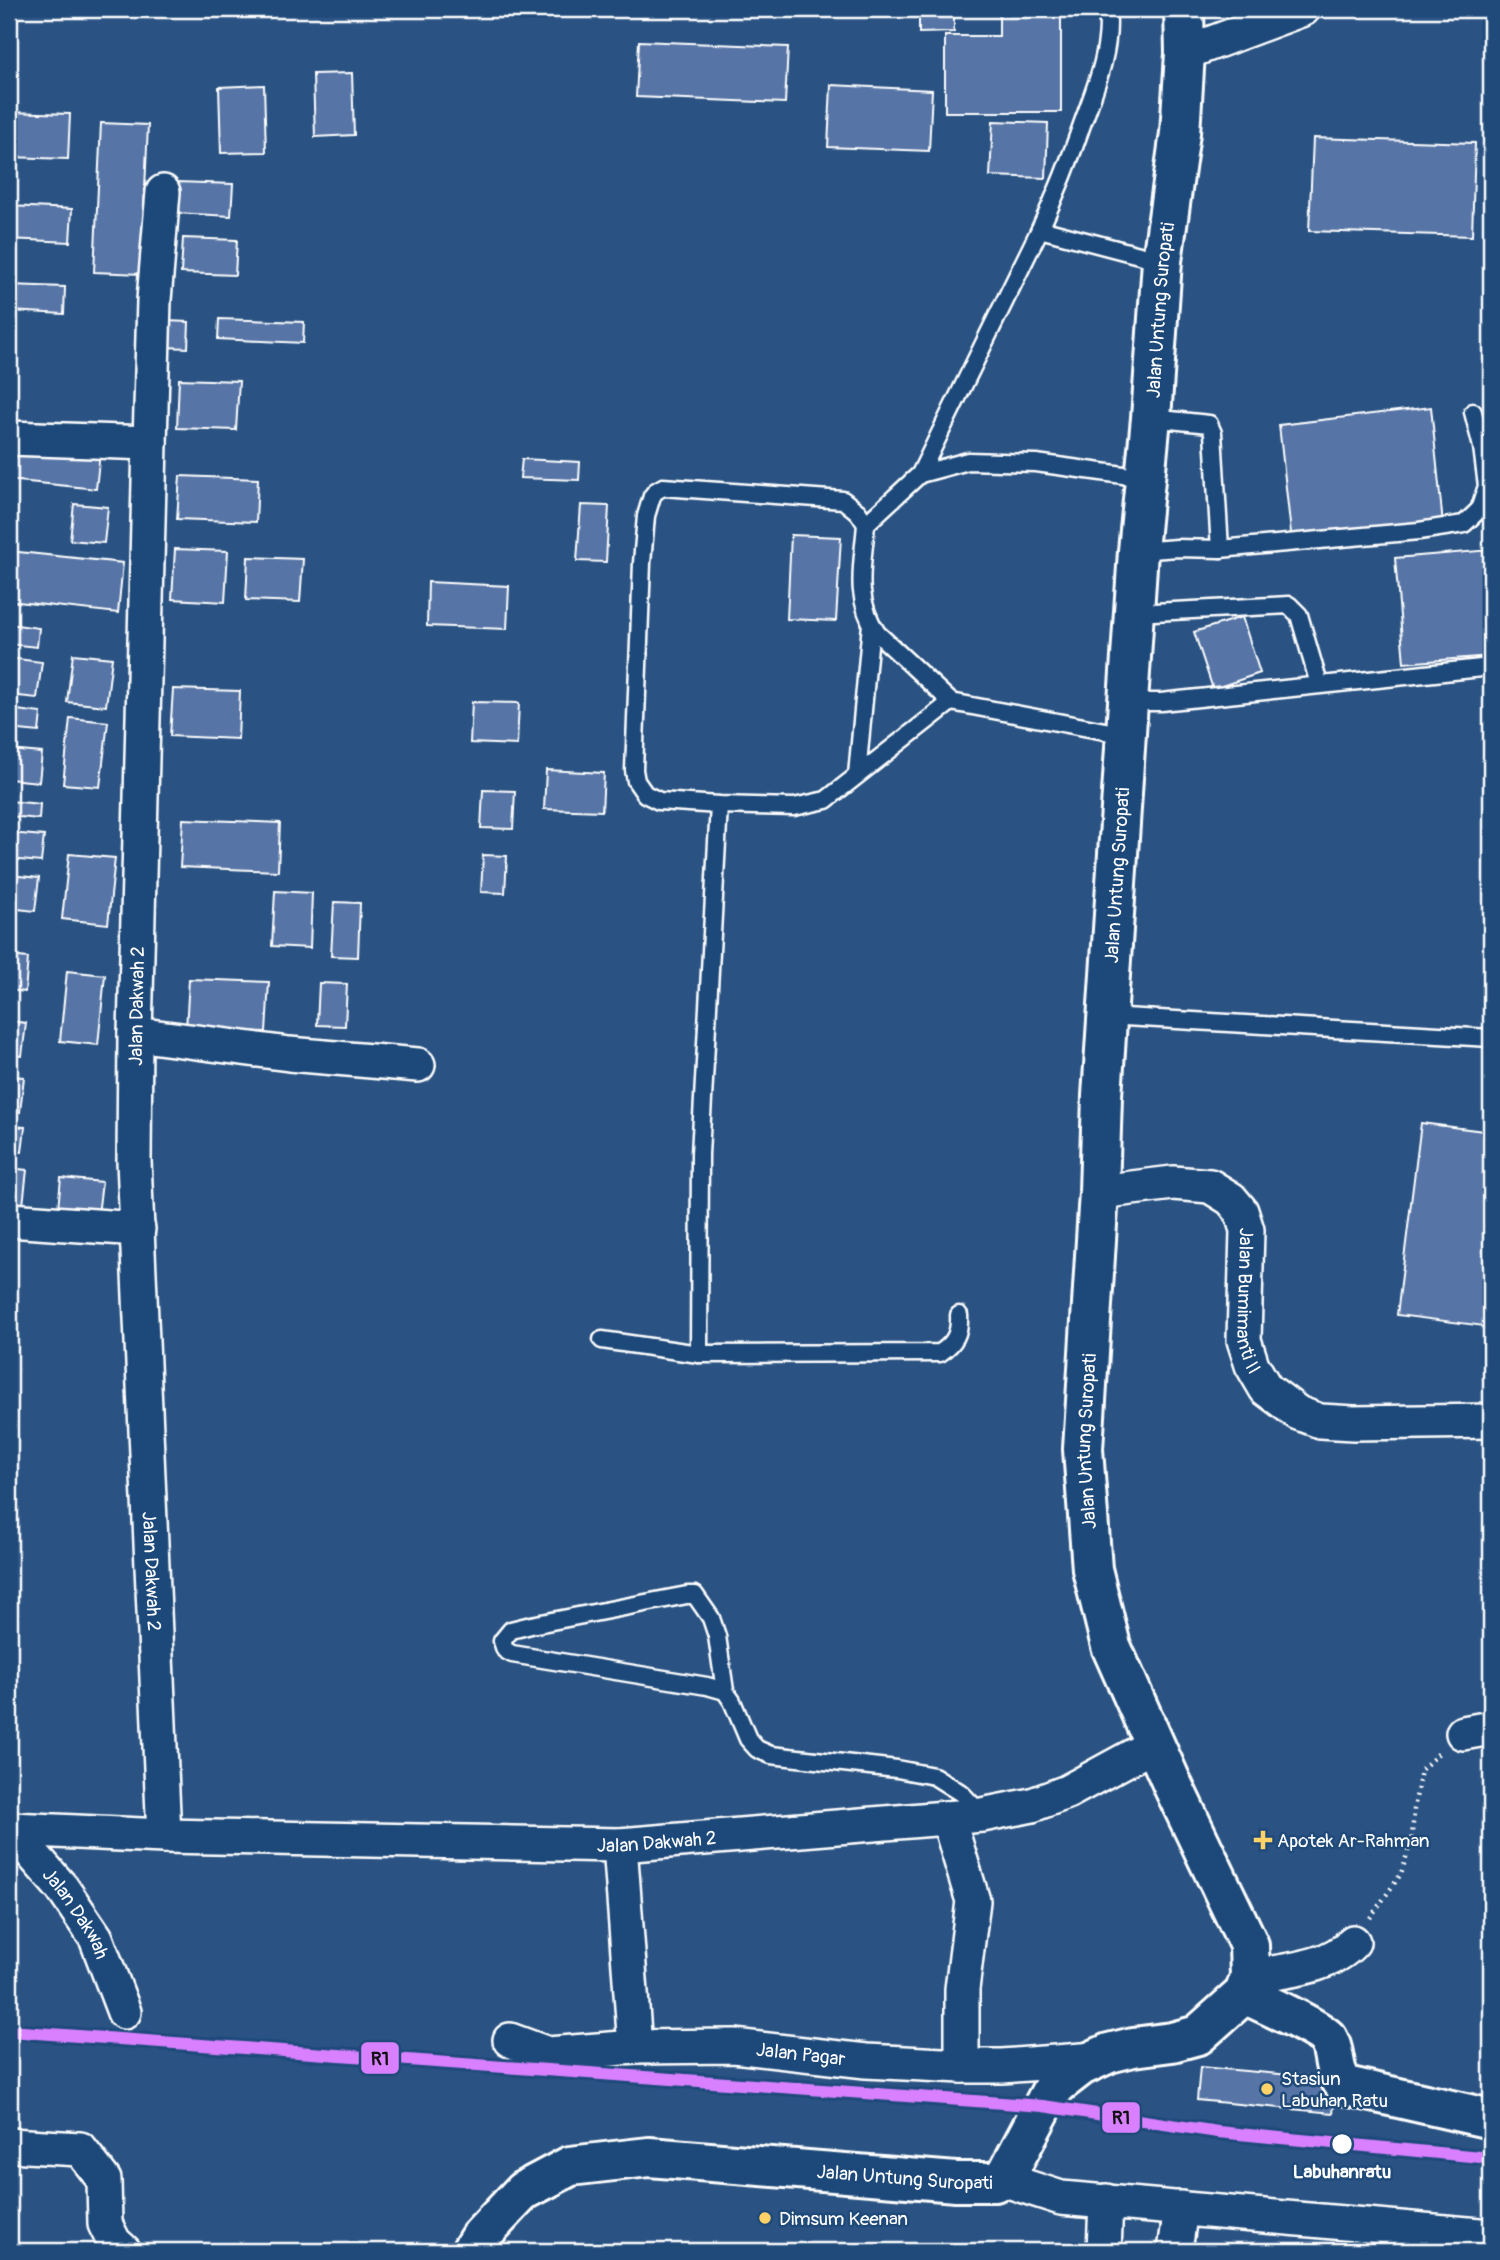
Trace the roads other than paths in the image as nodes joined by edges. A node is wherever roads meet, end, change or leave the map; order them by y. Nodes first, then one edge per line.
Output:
1 (1107, 9) edge
2 (1184, 9) edge
3 (1303, 9) edge
4 (1185, 53) junction
5 (163, 192) dead end
6 (1040, 229) junction
7 (1162, 261) junction
8 (1473, 412) dead end
9 (1151, 418) junction
10 (9, 438) edge
11 (150, 443) junction
12 (920, 474) junction
13 (1145, 478) junction
14 (866, 524) junction
15 (1220, 549) junction
16 (1138, 551) junction
17 (1134, 613) junction
18 (871, 624) junction
19 (1491, 667) edge
20 (1319, 684) junction
21 (951, 702) junction
22 (1127, 718) junction
23 (857, 775) junction
24 (719, 805) junction
25 (1108, 1017) junction
26 (135, 1034) junction
27 (1491, 1038) edge
28 (418, 1065) dead end
29 (1099, 1192) junction
30 (9, 1220) edge
31 (138, 1229) junction
32 (959, 1315) dead end
33 (602, 1340) dead end
34 (699, 1354) junction
35 (1491, 1421) edge
36 (725, 1691) junction
37 (1155, 1744) junction
38 (982, 1815) junction
39 (948, 1818) junction
40 (10, 1828) edge
41 (164, 1836) junction
42 (620, 1845) junction
43 (1353, 1942) road end
44 (1247, 1985) junction
45 (124, 2012) dead end
46 (510, 2040) dead end
47 (635, 2047) junction
48 (1096, 2059) junction
49 (962, 2066) junction
50 (1491, 2119) edge
51 (9, 2145) edge
52 (1002, 2179) junction
53 (1106, 2202) junction
54 (1181, 2208) junction
55 (1491, 2236) edge
56 (124, 2251) edge
57 (471, 2251) edge
58 (1104, 2251) edge
59 (1175, 2251) edge

1 - 6 lane
2 - 4 main road, Jalan Untung Suropati
3 - 4 street
4 - 7 main road, Jalan Untung Suropati
5 - 11 street, Jalan Dakwah 2
6 - 7 lane
6 - 12 lane
7 - 9 main road, Jalan Untung Suropati
8 - 15 lane
9 - 13 main road, Jalan Untung Suropati
9 - 15 lane
10 - 11 street
11 - 26 street, Jalan Dakwah 2
12 - 13 lane
12 - 14 lane
13 - 16 main road, Jalan Untung Suropati
14 - 18 lane
14 - 24 lane
15 - 16 lane
16 - 17 main road, Jalan Untung Suropati
17 - 20 lane
17 - 22 main road, Jalan Untung Suropati
18 - 21 lane
18 - 23 lane
19 - 20 lane
20 - 22 lane
21 - 22 lane
21 - 23 lane
22 - 25 main road, Jalan Untung Suropati
23 - 24 lane
24 - 34 lane
25 - 27 lane
25 - 29 main road, Jalan Untung Suropati
26 - 28 street
26 - 31 street, Jalan Dakwah 2
29 - 35 street, Jalan Bumimanti II
29 - 37 main road, Jalan Untung Suropati
30 - 31 street
31 - 41 street, Jalan Dakwah 2
32 - 34 lane
33 - 34 lane
36 - 36 lane
36 - 38 lane
37 - 38 street, Jalan Dakwah 2
37 - 44 main road, Jalan Untung Suropati
38 - 39 street, Jalan Dakwah 2
39 - 42 street, Jalan Dakwah 2
39 - 49 street
40 - 41 street
40 - 45 street, Jalan Dakwah
41 - 42 street, Jalan Dakwah 2
42 - 47 street
43 - 44 street
44 - 48 main road, Jalan Untung Suropati
44 - 50 main road
46 - 47 street, Jalan Pagar
47 - 49 street, Jalan Pagar
48 - 49 street, Jalan Pagar
48 - 52 main road, Jalan Untung Suropati
51 - 56 street
52 - 53 street
52 - 57 main road, Jalan Untung Suropati
53 - 54 street
53 - 58 street
54 - 55 street
54 - 59 street

